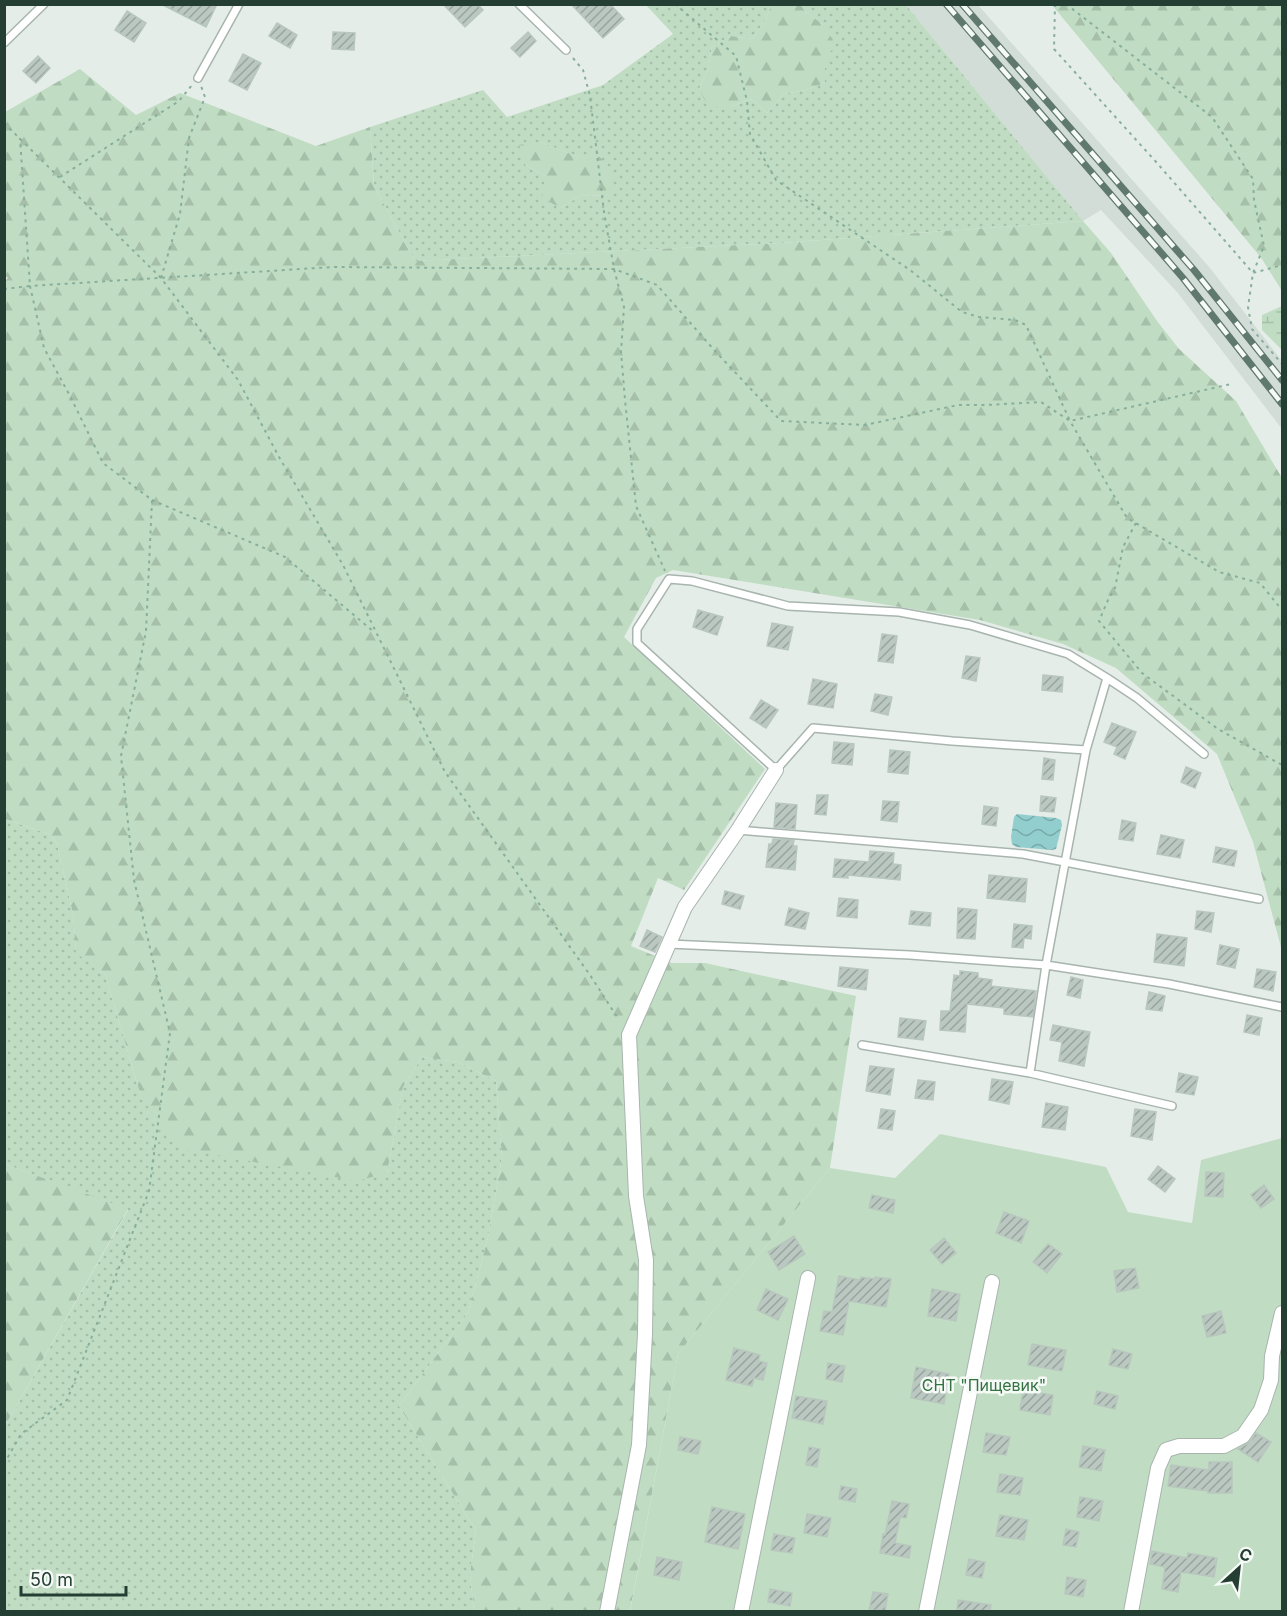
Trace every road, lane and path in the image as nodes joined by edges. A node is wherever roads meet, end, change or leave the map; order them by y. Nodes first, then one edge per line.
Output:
1 (44, 4) edge
2 (239, 4) edge
3 (519, 4) edge
4 (675, 4) edge
5 (1055, 4) edge
6 (1066, 4) edge
7 (4, 43) edge
8 (566, 50) joint
9 (198, 78) junction
10 (4, 123) edge
11 (20, 138) junction
12 (60, 177) junction
13 (1282, 265) edge
14 (614, 269) junction
15 (1253, 273) junction
16 (161, 278) junction
17 (30, 286) junction
18 (4, 289) edge
19 (1282, 364) edge
20 (1231, 384) dead end
21 (1070, 421) junction
22 (152, 500) junction
23 (1136, 523) junction
24 (669, 579) junction
25 (1282, 610) edge
26 (376, 634) junction
27 (1107, 678) junction
28 (1086, 750) junction
29 (1204, 754) dead end
30 (1282, 765) edge
31 (776, 770) junction
32 (738, 830) junction
33 (1065, 861) junction
34 (1259, 899) dead end
35 (669, 944) junction
36 (1046, 964) junction
37 (1282, 1007) edge
38 (629, 1035) junction
39 (862, 1045) dead end
40 (1030, 1073) junction
41 (1172, 1106) dead end
42 (808, 1278) dead end
43 (992, 1282) dead end
44 (1282, 1313) edge
45 (1277, 1364) edge
46 (4, 1464) edge
47 (607, 1611) edge
48 (741, 1611) edge
49 (926, 1611) edge
50 (1131, 1611) edge

1 - 7 lane
2 - 9 lane
3 - 8 lane
4 - 21 path
5 - 15 path
6 - 15 path
8 - 14 path
9 - 12 path
9 - 16 path
10 - 11 path
11 - 12 path
11 - 17 path
12 - 16 path
13 - 15 path
14 - 16 path
14 - 21 path
14 - 24 path
15 - 19 path
16 - 17 path
16 - 26 path
17 - 18 path
17 - 22 path
20 - 21 path
21 - 23 path
22 - 26 path
22 - 46 path
23 - 25 path
23 - 30 path
24 - 27 lane
24 - 31 lane
26 - 38 path
27 - 28 lane
27 - 29 lane
28 - 31 lane
28 - 33 lane
31 - 32 street
32 - 33 lane
32 - 35 street
33 - 34 lane
33 - 36 lane
35 - 36 lane
35 - 38 street
36 - 37 lane
36 - 40 lane
38 - 47 street
39 - 40 lane
40 - 41 lane
42 - 48 street
43 - 49 street
44 - 45 street
45 - 50 street

